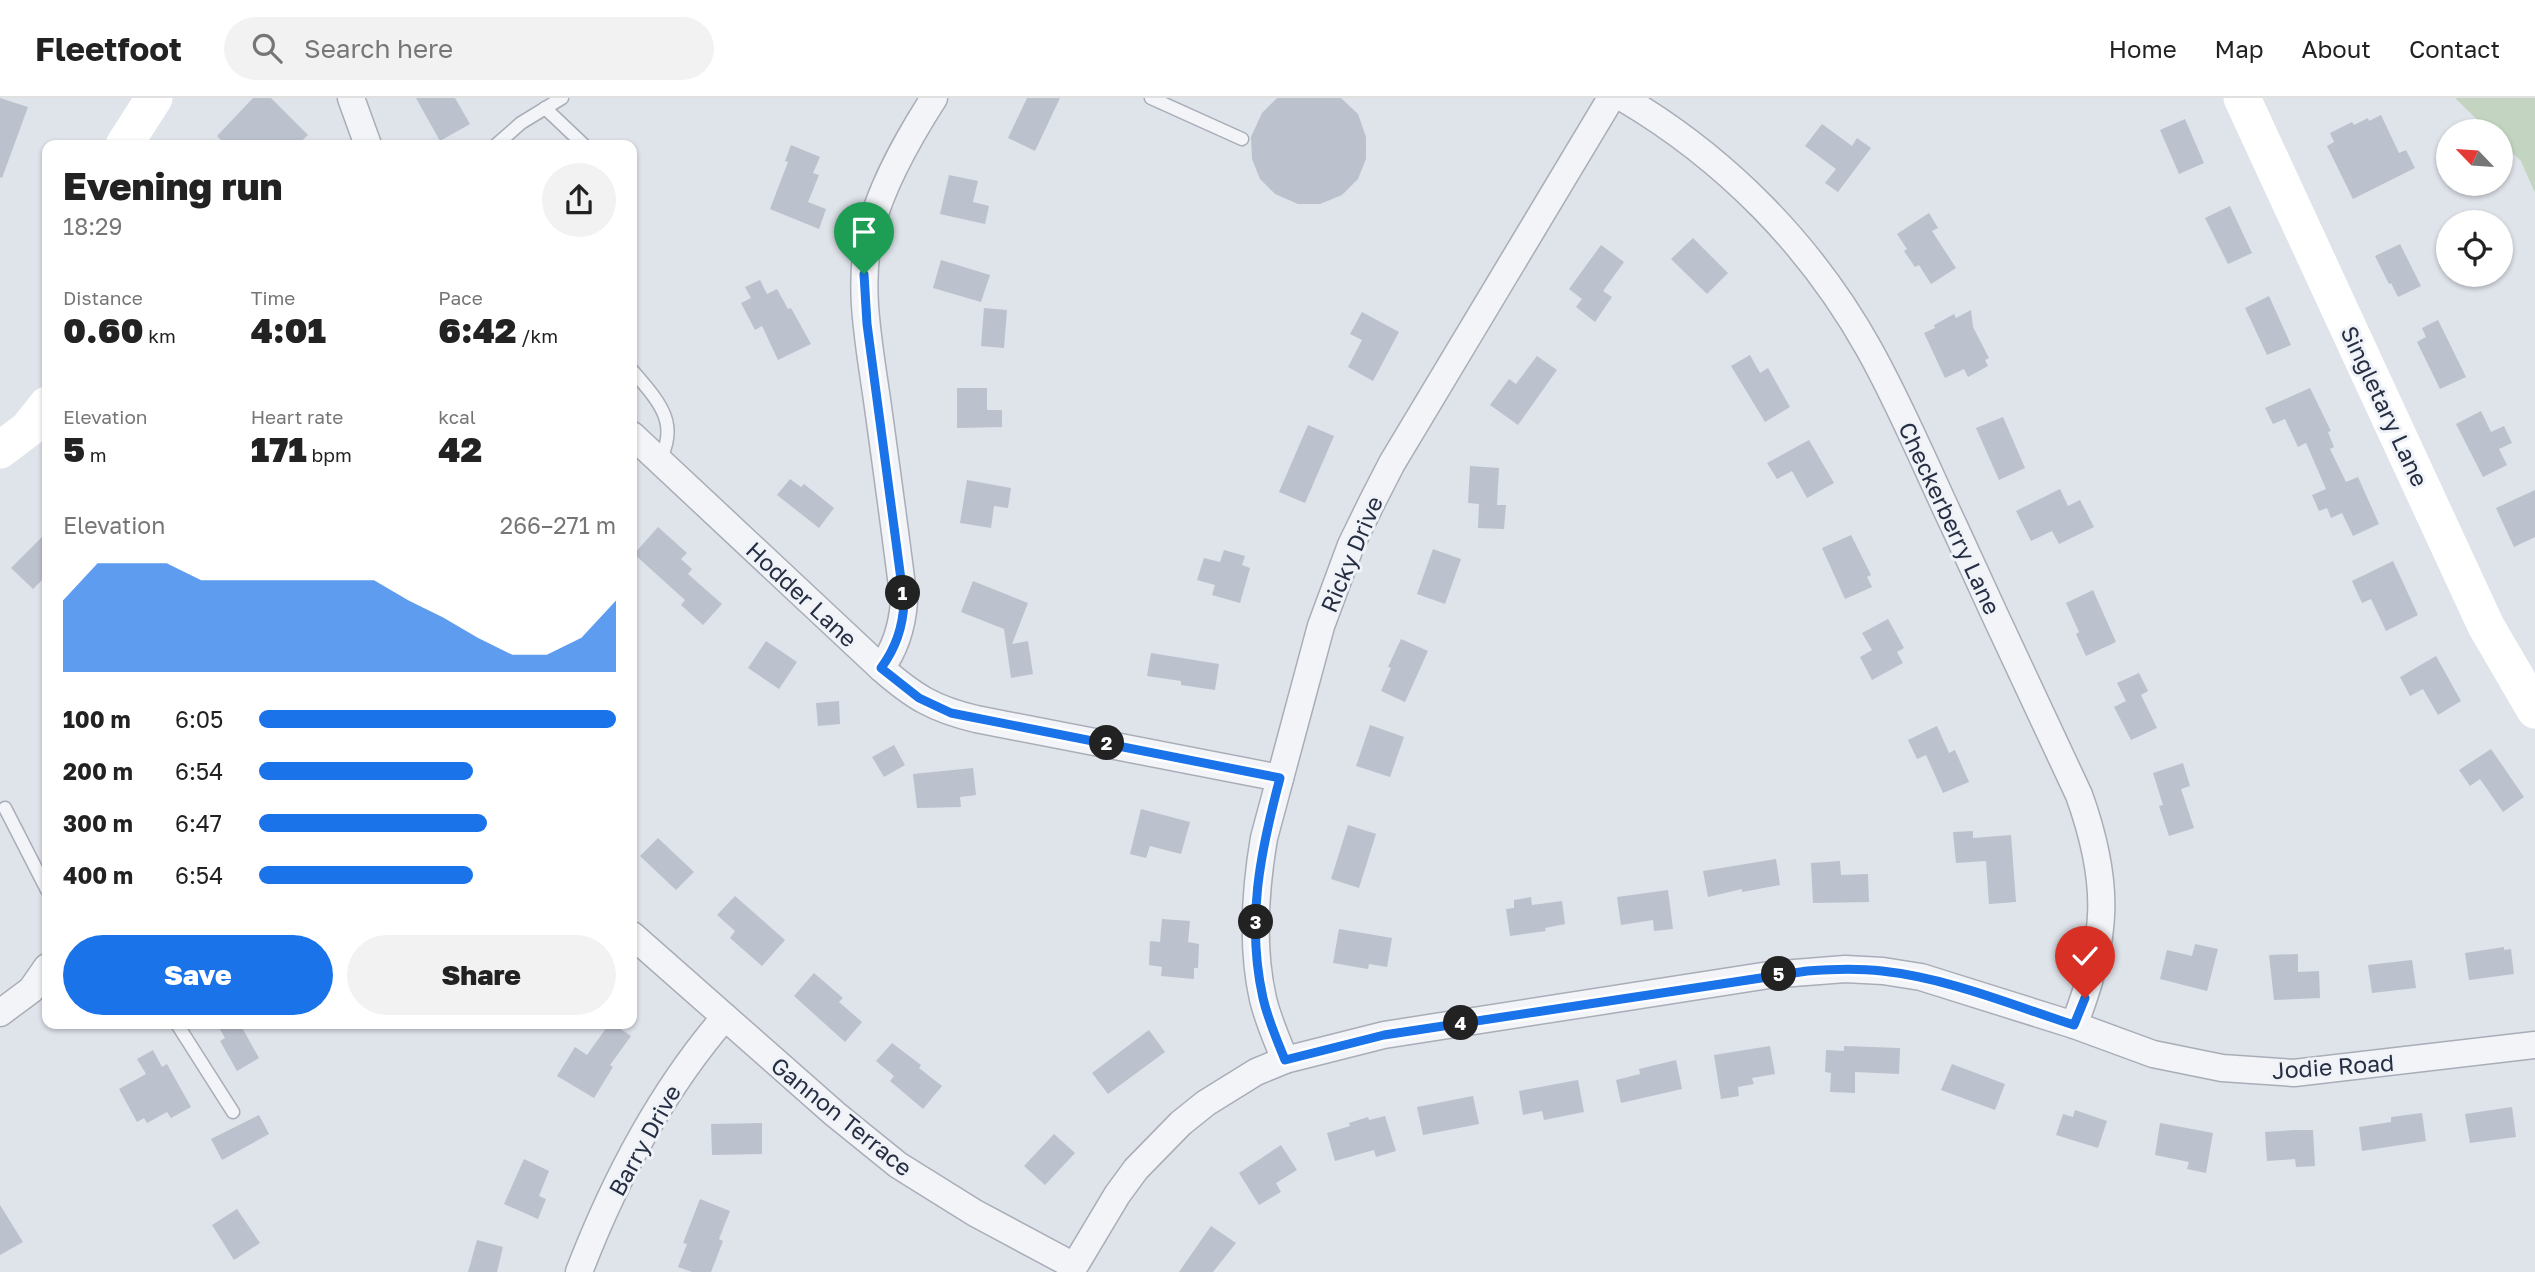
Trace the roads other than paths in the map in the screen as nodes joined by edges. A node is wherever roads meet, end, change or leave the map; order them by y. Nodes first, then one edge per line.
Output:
1 (154, 98) edge
2 (351, 98) edge
3 (562, 98) edge
4 (934, 98) edge
5 (1151, 98) edge
6 (1611, 98) edge
7 (1623, 98) edge
8 (2242, 98) edge
9 (545, 107) junction
10 (1242, 139) dead end
11 (127, 140) edge
12 (366, 140) edge
13 (502, 140) edge
14 (579, 140) edge
15 (637, 376) edge
16 (42, 411) edge
17 (637, 440) edge
18 (0, 450) edge
19 (659, 461) junction
20 (881, 668) junction
21 (2535, 710) edge
22 (1280, 778) junction
23 (5, 808) dead end
24 (42, 880) edge
25 (637, 939) edge
26 (42, 974) edge
27 (0, 1013) edge
28 (725, 1017) junction
29 (2074, 1025) junction
30 (180, 1029) edge
31 (2535, 1045) edge
32 (1285, 1060) junction
33 (233, 1112) dead end
34 (1072, 1269) edge
35 (579, 1272) edge

1 - 11 street
2 - 12 street
3 - 9 lane
4 - 20 street
5 - 10 lane
6 - 22 street, Ricky Drive
7 - 29 street, Checkerberry Lane
8 - 21 street, Singletary Lane
9 - 13 lane
9 - 14 lane
15 - 19 lane
16 - 18 street
17 - 19 street, Hodder Lane
19 - 20 street, Hodder Lane
20 - 22 street, Hodder Lane
22 - 32 street, Ricky Drive
23 - 24 lane
25 - 28 street, Gannon Terrace
26 - 27 street
28 - 34 street, Gannon Terrace
28 - 35 street, Barry Drive
29 - 31 street, Jodie Road
29 - 32 street, Jodie Road
30 - 33 lane
32 - 34 street, Jodie Road

